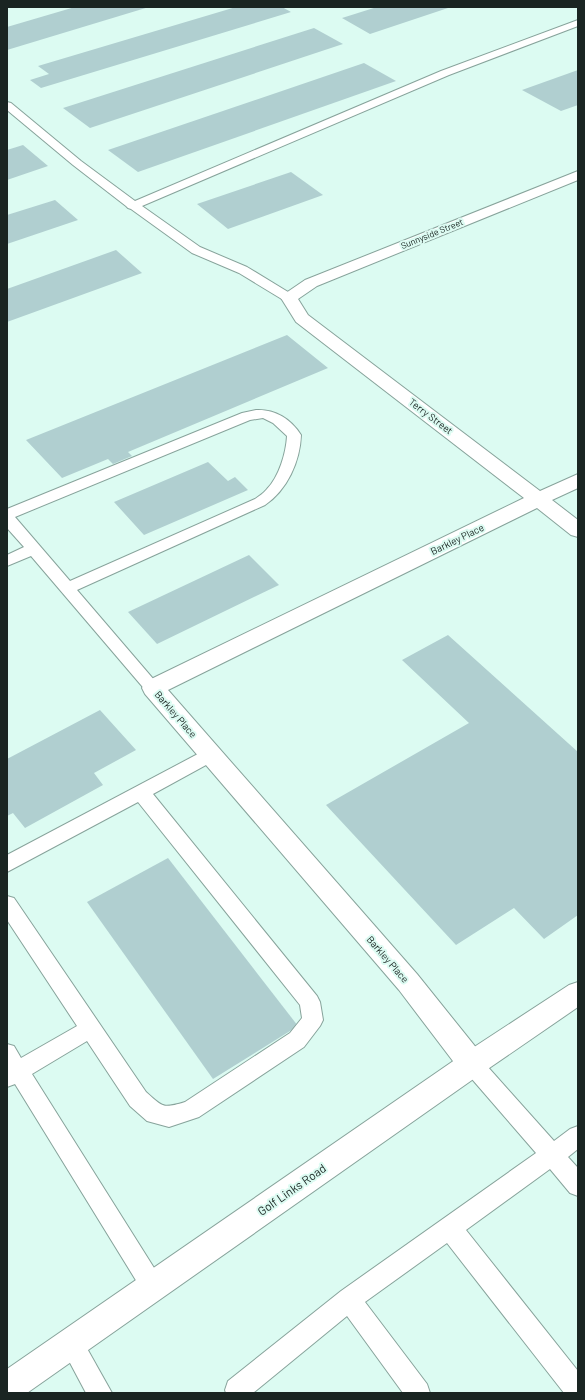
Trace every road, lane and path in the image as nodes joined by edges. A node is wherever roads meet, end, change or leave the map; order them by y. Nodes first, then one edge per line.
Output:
1 (578, 23) edge
2 (7, 105) edge
3 (578, 175) edge
4 (132, 206) junction
5 (289, 298) junction
6 (578, 480) edge
7 (539, 499) junction
8 (7, 516) edge
9 (578, 530) edge
10 (34, 549) junction
11 (7, 562) edge
12 (67, 588) junction
13 (153, 688) junction
14 (211, 754) junction
15 (141, 792) junction
16 (7, 864) edge
17 (7, 904) edge
18 (578, 993) edge
19 (90, 1029) junction
20 (472, 1064) junction
21 (11, 1067) edge
22 (578, 1136) edge
23 (552, 1155) junction
24 (578, 1185) edge
25 (449, 1227) junction
26 (153, 1287) junction
27 (349, 1299) junction
28 (72, 1344) junction
29 (7, 1388) edge
30 (578, 1391) edge
31 (100, 1393) edge
32 (238, 1393) edge
33 (418, 1393) edge

1 - 4 lane
2 - 4 lane
3 - 5 street, Sunnyside Street
4 - 5 lane
5 - 7 street, Terry Street
6 - 7 street, Barkley Place
7 - 9 street, Terry Street
7 - 13 street, Barkley Place
8 - 10 lane
8 - 12 lane
10 - 11 lane
10 - 12 lane
12 - 13 lane
13 - 14 street, Barkley Place
14 - 15 lane
14 - 20 street, Barkley Place
15 - 16 lane
15 - 19 lane
17 - 19 lane
18 - 20 street, Golf Links Road
19 - 21 lane
20 - 23 lane
20 - 26 street, Golf Links Road
21 - 26 lane
22 - 23 lane
23 - 24 lane
23 - 25 lane
25 - 27 lane
25 - 30 lane
26 - 28 street, Golf Links Road
27 - 32 lane
27 - 33 lane
28 - 29 street, Golf Links Road
28 - 31 lane

